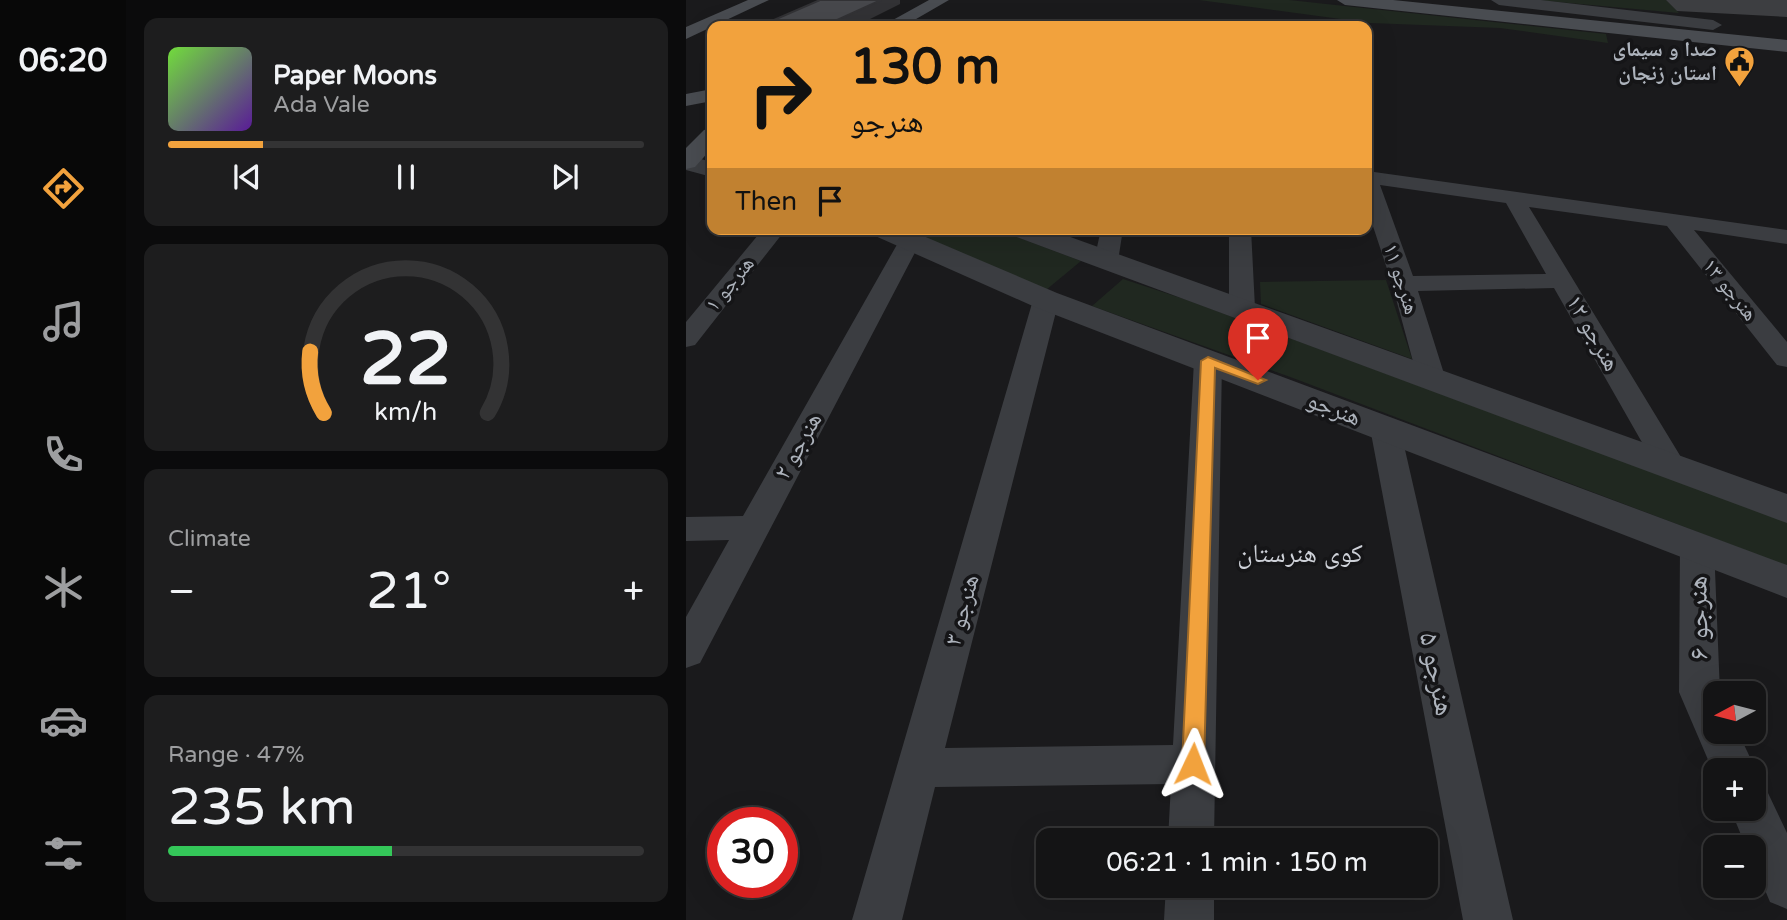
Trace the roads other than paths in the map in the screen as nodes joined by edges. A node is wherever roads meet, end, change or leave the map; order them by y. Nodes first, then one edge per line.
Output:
1 (743, 0) edge
2 (761, 0) edge
3 (941, 0) edge
4 (1345, 0) edge
5 (1438, 0) edge
6 (1499, 0) edge
7 (715, 21) edge
8 (901, 21) edge
9 (707, 24) edge
10 (686, 25) edge
11 (1713, 25) junction
12 (1781, 32) edge
13 (686, 34) edge
14 (1787, 44) edge
15 (707, 126) edge
16 (686, 130) edge
17 (707, 140) edge
18 (686, 162) edge
19 (707, 168) edge
20 (1372, 179) edge
21 (1372, 192) edge
22 (1514, 199) junction
23 (1674, 221) junction
24 (770, 235) edge
25 (897, 235) edge
26 (1054, 235) edge
27 (1240, 235) edge
28 (1787, 237) edge
29 (1109, 245) edge
30 (1563, 281) junction
31 (1404, 285) junction
32 (1046, 300) junction
33 (1242, 307) junction
34 (686, 339) edge
35 (1787, 359) edge
36 (1208, 361) junction
37 (1432, 380) junction
38 (1385, 428) junction
39 (1671, 467) junction
40 (1787, 509) edge
41 (753, 528) junction
42 (686, 529) edge
43 (1697, 546) junction
44 (1787, 582) edge
45 (686, 652) edge
46 (1703, 701) edge
47 (1193, 764) junction
48 (919, 768) junction
49 (1758, 821) edge
50 (1191, 828) edge
51 (1787, 885) edge
52 (1190, 898) edge
53 (877, 920) edge
54 (1189, 920) edge
55 (1488, 920) edge

1 - 10 main road
2 - 7 main road
3 - 8 main road
4 - 14 main road
5 - 11 main road
6 - 11 street
9 - 13 main road
11 - 12 main road
15 - 16 main road
17 - 18 main road
18 - 19 street
20 - 22 street
21 - 31 street, هنرجو ۱۱
22 - 23 street
22 - 30 street, هنرجو ۱۲
23 - 28 street
23 - 35 street, هنرجو ۱۳
24 - 34 street, هنرجو ۱
25 - 32 street, هنرجو
25 - 41 street, هنرجو ۲
26 - 29 street
27 - 33 street
29 - 32 street
29 - 33 street
30 - 31 street
30 - 39 street, هنرجو ۱۲
31 - 37 street, هنرجو ۱۱
32 - 36 street, هنرجو
32 - 48 street, هنرجو ۳
33 - 37 street
36 - 38 street, هنرجو
36 - 47 street
37 - 39 street
38 - 43 street, هنرجو
38 - 55 street, هنرجو ۵
39 - 40 street
41 - 42 street
41 - 45 street, هنرجو ۲
43 - 44 street, هنرجو
43 - 46 street, هنرجو ۶
47 - 48 street
47 - 50 street
48 - 53 street, هنرجو ۳
49 - 51 street
52 - 54 street

